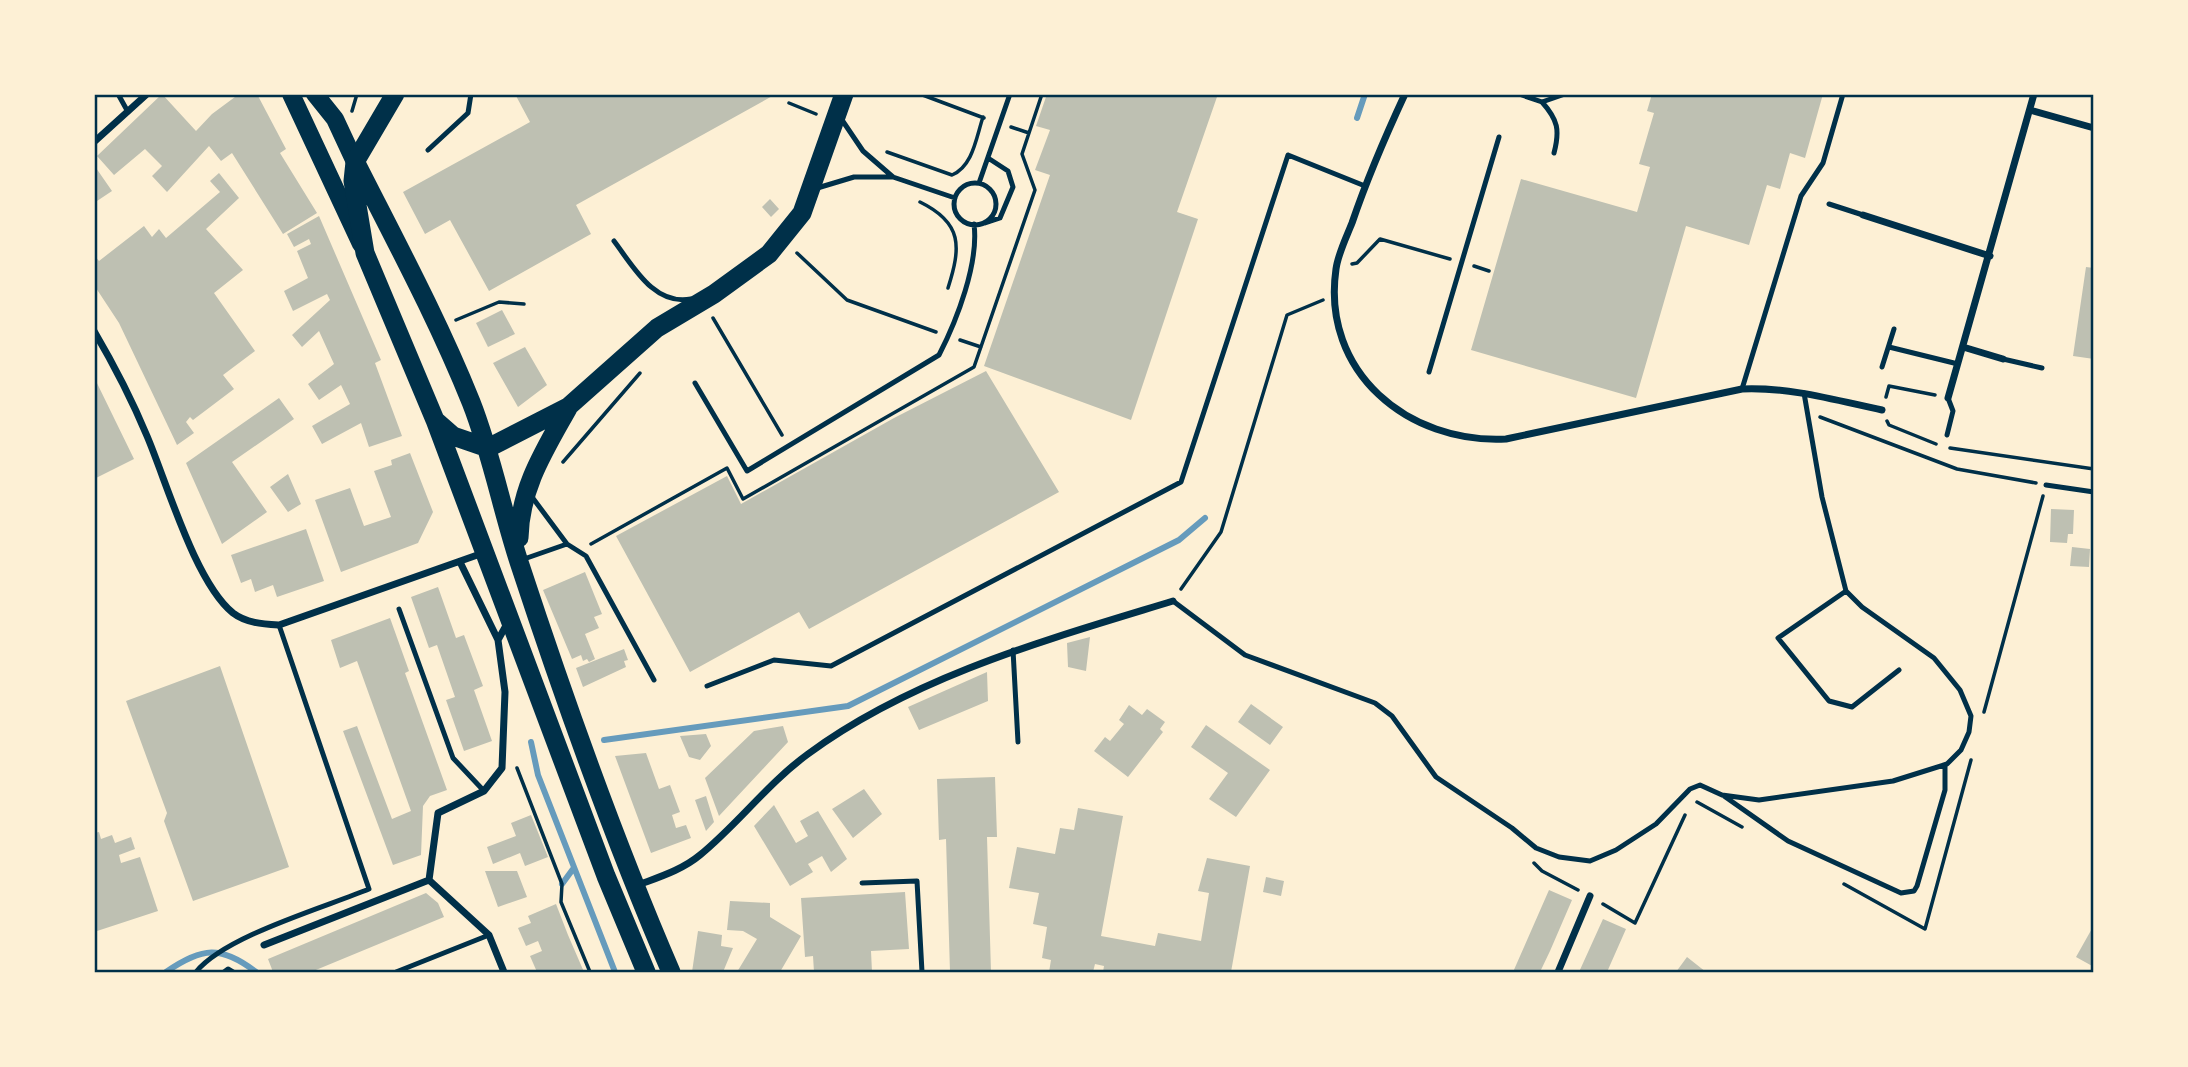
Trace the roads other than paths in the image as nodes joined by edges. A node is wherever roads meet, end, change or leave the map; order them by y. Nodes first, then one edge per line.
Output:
1 (118, 94) edge
2 (147, 94) edge
3 (291, 94) edge
4 (316, 94) edge
5 (395, 94) edge
6 (471, 94) edge
7 (844, 94) edge
8 (1010, 94) edge
9 (1405, 94) edge
10 (1519, 94) edge
11 (1565, 94) edge
12 (1843, 94) edge
13 (2034, 94) edge
14 (1542, 102) junction
15 (2030, 110) junction
16 (128, 112) junction
17 (830, 115) junction
18 (2094, 128) edge
19 (1499, 137) dead end
20 (94, 142) edge
21 (428, 150) dead end
22 (1554, 153) dead end
23 (988, 158) junction
24 (355, 162) junction
25 (893, 177) junction
26 (979, 183) junction
27 (1365, 186) junction
28 (813, 190) junction
29 (955, 198) junction
30 (1829, 204) dead end
31 (1863, 215) joint
32 (982, 223) junction
33 (974, 224) junction
34 (614, 241) dead end
35 (365, 253) junction
36 (1990, 256) junction
37 (709, 298) junction
38 (1894, 329) dead end
39 (94, 331) edge
40 (1889, 346) junction
41 (1963, 347) junction
42 (2003, 359) joint
43 (1958, 363) junction
44 (1882, 368) dead end
45 (2042, 368) dead end
46 (1429, 372) dead end
47 (695, 383) dead end
48 (1742, 389) junction
49 (1804, 393) junction
50 (1948, 398) joint
51 (568, 407) junction
52 (1882, 410) road end
53 (435, 420) junction
54 (1947, 435) dead end
55 (488, 447) junction
56 (528, 481) junction
57 (2046, 485) road end
58 (2094, 492) edge
59 (567, 544) junction
60 (485, 552) junction
61 (518, 561) junction
62 (460, 562) junction
63 (1846, 591) junction
64 (1173, 601) joint
65 (399, 609) dead end
66 (510, 618) junction
67 (278, 625) junction
68 (498, 640) junction
69 (1013, 650) junction
70 (1899, 670) dead end
71 (654, 680) dead end
72 (706, 685) dead end
73 (1018, 742) dead end
74 (1945, 765) junction
75 (484, 791) junction
76 (1722, 795) junction
77 (429, 880) junction
78 (862, 883) dead end
79 (634, 886) junction
80 (1590, 896) dead end
81 (489, 935) junction
82 (264, 945) dead end
83 (196, 972) edge
84 (224, 972) edge
85 (233, 972) edge
86 (396, 972) edge
87 (504, 972) edge
88 (646, 972) edge
89 (671, 972) edge
90 (922, 972) edge
91 (1558, 972) edge

1 - 16 lane
2 - 16 street
3 - 35 main road
4 - 24 main road
5 - 24 highway
6 - 21 lane
7 - 17 highway
8 - 23 lane
9 - 27 street
10 - 14 lane
11 - 14 lane
12 - 48 lane
13 - 15 street
14 - 22 lane
15 - 18 street
15 - 36 street
16 - 20 street
17 - 25 lane
17 - 28 highway
19 - 46 lane
23 - 26 lane
23 - 32 lane
24 - 35 highway
24 - 55 highway
25 - 28 lane
25 - 29 lane
26 - 29 lane
26 - 32 lane
27 - 48 street
27 - 72 lane
28 - 37 highway
29 - 33 lane
30 - 31 lane
31 - 36 street
32 - 33 lane
33 - 47 lane
34 - 37 lane
35 - 53 highway
36 - 41 street
37 - 51 highway
38 - 40 lane
39 - 67 street
40 - 43 lane
40 - 44 lane
41 - 42 street
41 - 43 street
42 - 45 lane
43 - 50 street
48 - 49 street
49 - 52 street
49 - 63 lane
50 - 54 lane
51 - 55 highway
51 - 56 highway
53 - 55 highway
53 - 60 highway
55 - 61 highway
56 - 59 lane
56 - 61 highway
57 - 58 lane
59 - 61 lane
59 - 71 lane
60 - 62 street
60 - 66 highway
61 - 79 highway
62 - 67 street
62 - 68 street
63 - 70 lane
63 - 74 lane
64 - 69 street
64 - 76 lane
65 - 75 lane
66 - 68 street
66 - 88 highway
67 - 83 lane
68 - 75 street
69 - 73 lane
69 - 79 street
74 - 76 lane
74 - 76 lane
75 - 77 street
77 - 81 street
77 - 82 street
78 - 90 lane
79 - 89 highway
80 - 91 street
81 - 86 lane
81 - 87 street
84 - 85 lane

